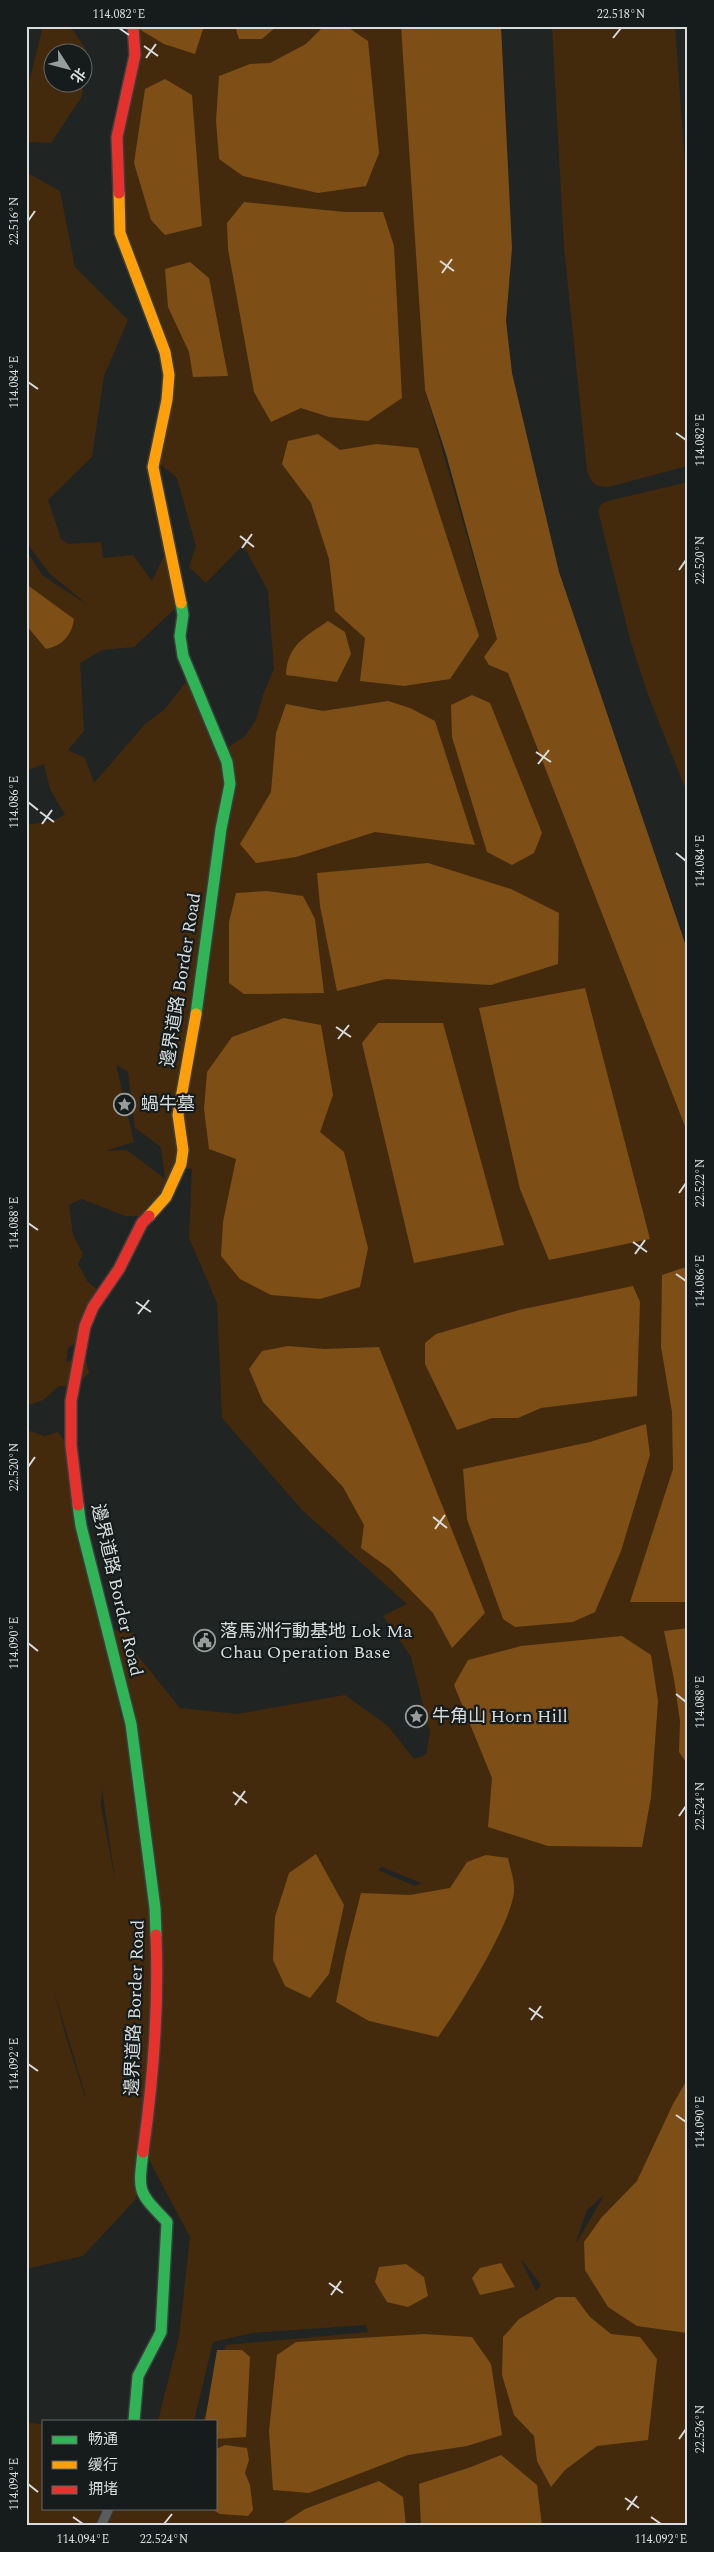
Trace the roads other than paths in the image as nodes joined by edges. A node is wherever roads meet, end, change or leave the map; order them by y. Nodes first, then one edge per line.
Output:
1 (133, 26) edge
2 (134, 2420) edge
3 (108, 2510) edge
4 (100, 2526) edge

1 - 2 street, 邊界道路 Border Road
3 - 4 street

